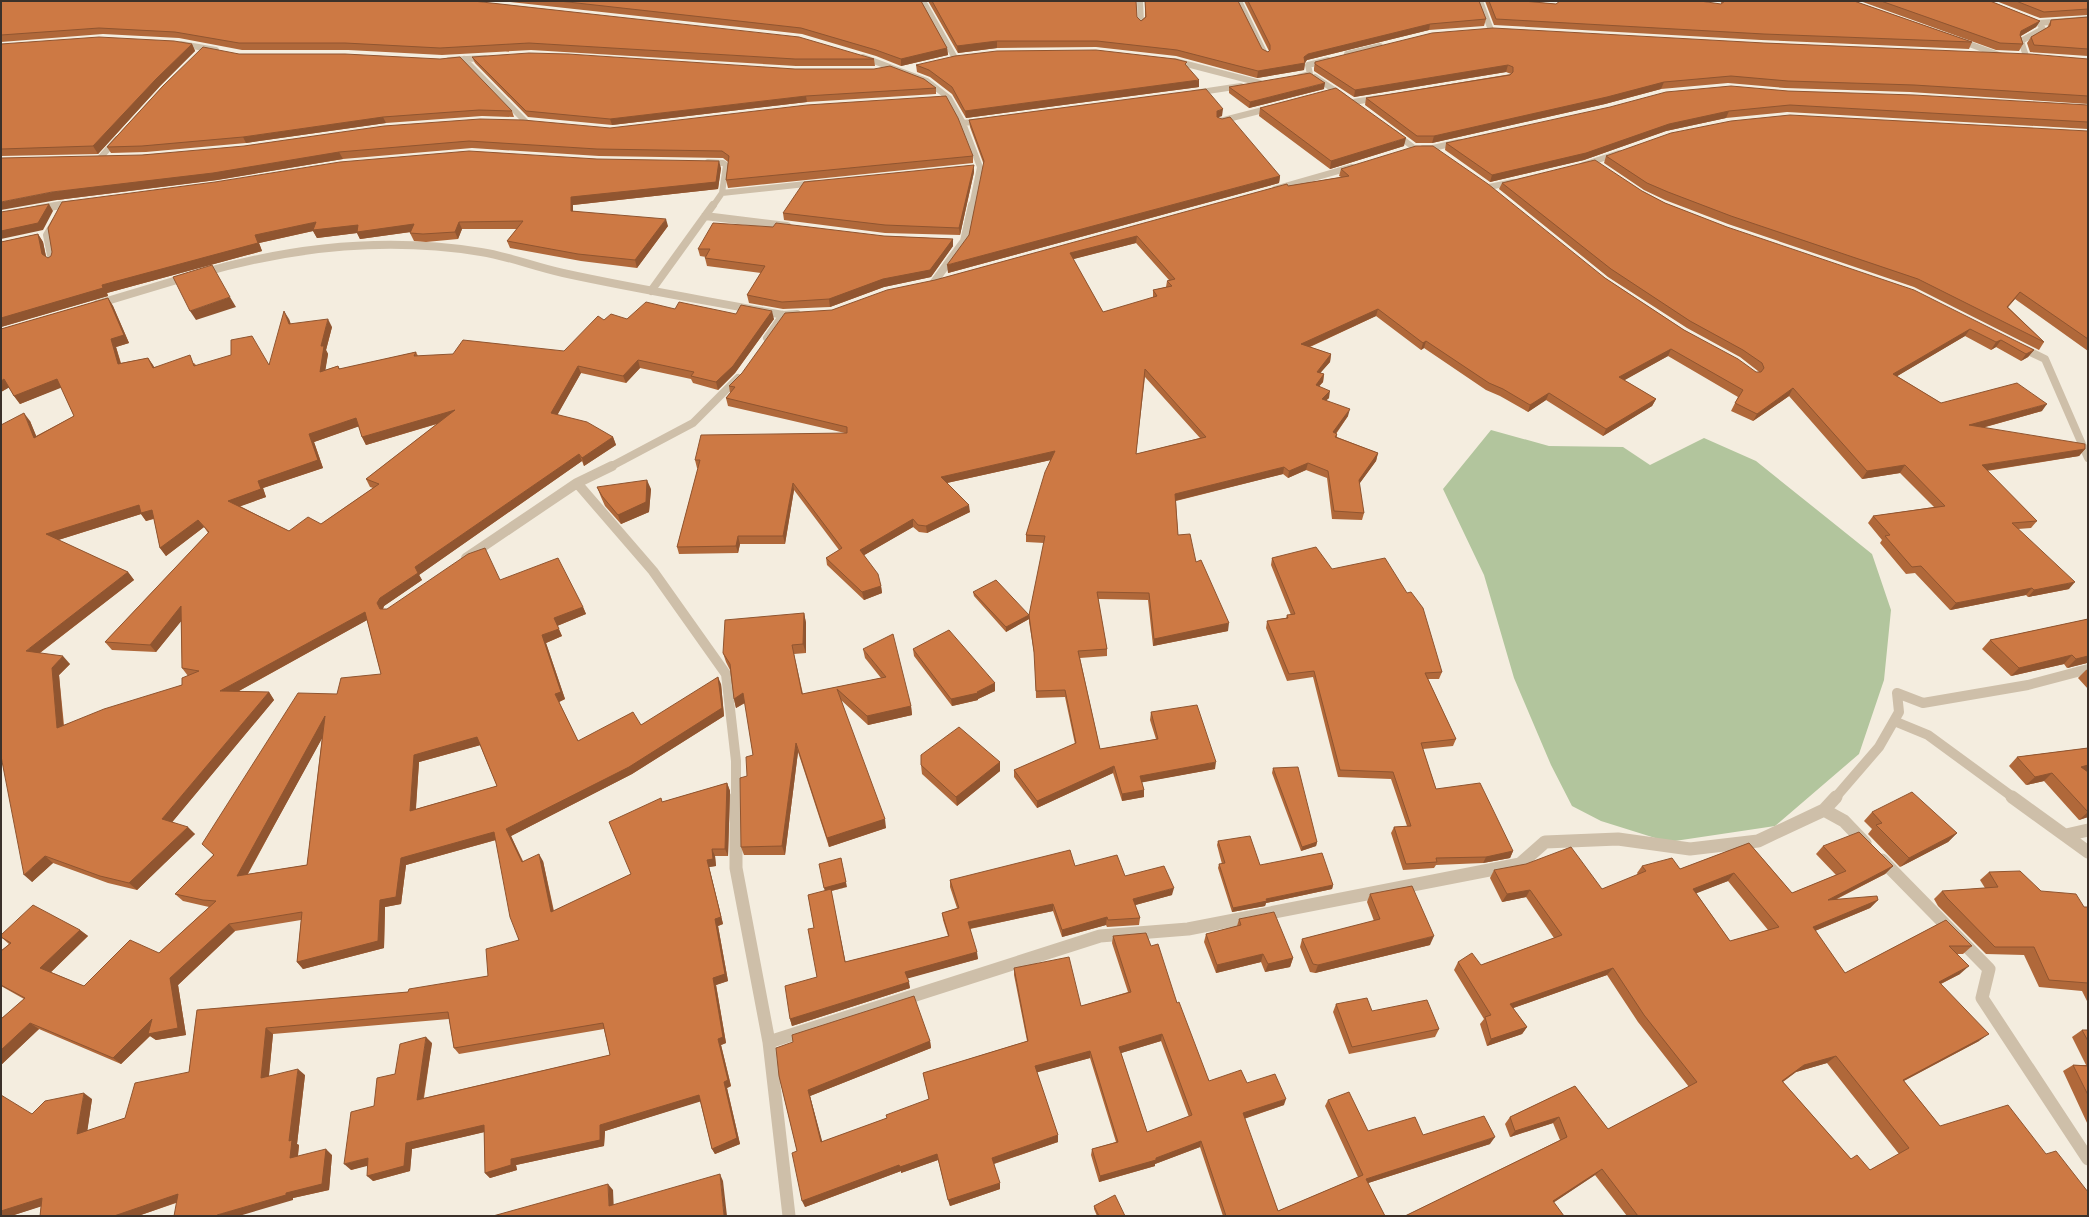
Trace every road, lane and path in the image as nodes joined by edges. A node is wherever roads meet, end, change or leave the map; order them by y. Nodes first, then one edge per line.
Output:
1 (924, 1) edge
2 (1140, 1) edge
3 (1239, 1) edge
4 (1480, 1) edge
5 (2088, 19) edge
6 (2032, 20) edge
7 (2039, 22) junction
8 (1142, 23) edge
9 (1491, 30) junction
10 (1483, 31) edge
11 (1498, 31) edge
12 (1953, 38) edge
13 (171, 42) edge
14 (1385, 45) edge
15 (205, 48) junction
16 (220, 51) edge
17 (200, 53) edge
18 (853, 54) edge
19 (1265, 54) edge
20 (1978, 54) edge
21 (1342, 56) edge
22 (494, 57) edge
23 (962, 57) edge
24 (1336, 57) edge
25 (2034, 57) edge
26 (464, 59) junction
27 (442, 60) edge
28 (1167, 60) edge
29 (891, 67) junction
30 (915, 68) edge
31 (875, 71) edge
32 (901, 71) junction
33 (1310, 74) junction
34 (1289, 78) edge
35 (1267, 82) edge
36 (1260, 83) junction
37 (1335, 91) junction
38 (1328, 93) edge
39 (1184, 94) edge
40 (1384, 97) edge
41 (949, 98) junction
42 (941, 99) edge
43 (1353, 102) junction
44 (1282, 105) edge
45 (1359, 107) edge
46 (987, 120) edge
47 (1220, 121) edge
48 (518, 122) edge
49 (526, 122) junction
50 (534, 123) edge
51 (963, 123) junction
52 (1390, 129) edge
53 (122, 134) edge
54 (1463, 141) edge
55 (1630, 149) edge
56 (94, 157) edge
57 (101, 157) junction
58 (109, 157) edge
59 (702, 162) edge
60 (1358, 165) edge
61 (1578, 166) edge
62 (980, 167) junction
63 (972, 168) edge
64 (1519, 180) edge
65 (823, 182) edge
66 (1489, 188) edge
67 (1269, 191) edge
68 (722, 193) junction
69 (80, 202) edge
70 (64, 204) junction
71 (29, 210) edge
72 (705, 216) junction
73 (799, 228) edge
74 (52, 260) edge
75 (950, 278) edge
76 (651, 291) junction
77 (92, 305) edge
78 (807, 314) edge
79 (783, 315) junction
80 (2015, 345) edge
81 (761, 346) edge
82 (744, 371) edge
83 (2088, 458) edge
84 (577, 483) junction
85 (460, 562) edge
86 (2088, 669) edge
87 (1894, 721) junction
88 (1824, 810) junction
89 (2088, 830) edge
90 (2066, 835) junction
91 (2088, 852) edge
92 (769, 1042) junction
93 (2088, 1159) edge
94 (789, 1216) edge

1 - 23 street
2 - 8 street
3 - 19 street
4 - 9 street
5 - 7 street
6 - 7 street
7 - 25 street
9 - 10 street
9 - 11 street
12 - 20 street
13 - 15 street
14 - 21 street
15 - 16 street
15 - 17 street
18 - 29 street
22 - 26 street
24 - 33 street
26 - 27 street
26 - 49 street
28 - 36 street
29 - 31 street
29 - 32 street
30 - 32 street
32 - 41 street
33 - 34 street
33 - 37 street
35 - 36 street
36 - 39 street
37 - 38 street
37 - 43 street
40 - 43 street
41 - 42 street
41 - 51 street
43 - 45 street
44 - 47 street
46 - 51 street
48 - 49 street
49 - 50 street
51 - 62 street
52 - 54 street
53 - 57 street
55 - 61 street
56 - 57 street
57 - 58 street
59 - 68 street
60 - 67 street
62 - 63 street
62 - 75 street
64 - 66 street
65 - 68 street
68 - 72 street
69 - 70 street
70 - 71 street
70 - 74 street
72 - 73 street
72 - 76 street
76 - 77 street
76 - 79 street
78 - 79 street
79 - 81 street
80 - 83 street
82 - 84 street
84 - 85 street
84 - 92 street
86 - 87 street
87 - 88 street
87 - 90 street
88 - 92 street
88 - 93 street
89 - 90 street
90 - 91 street
92 - 94 street

